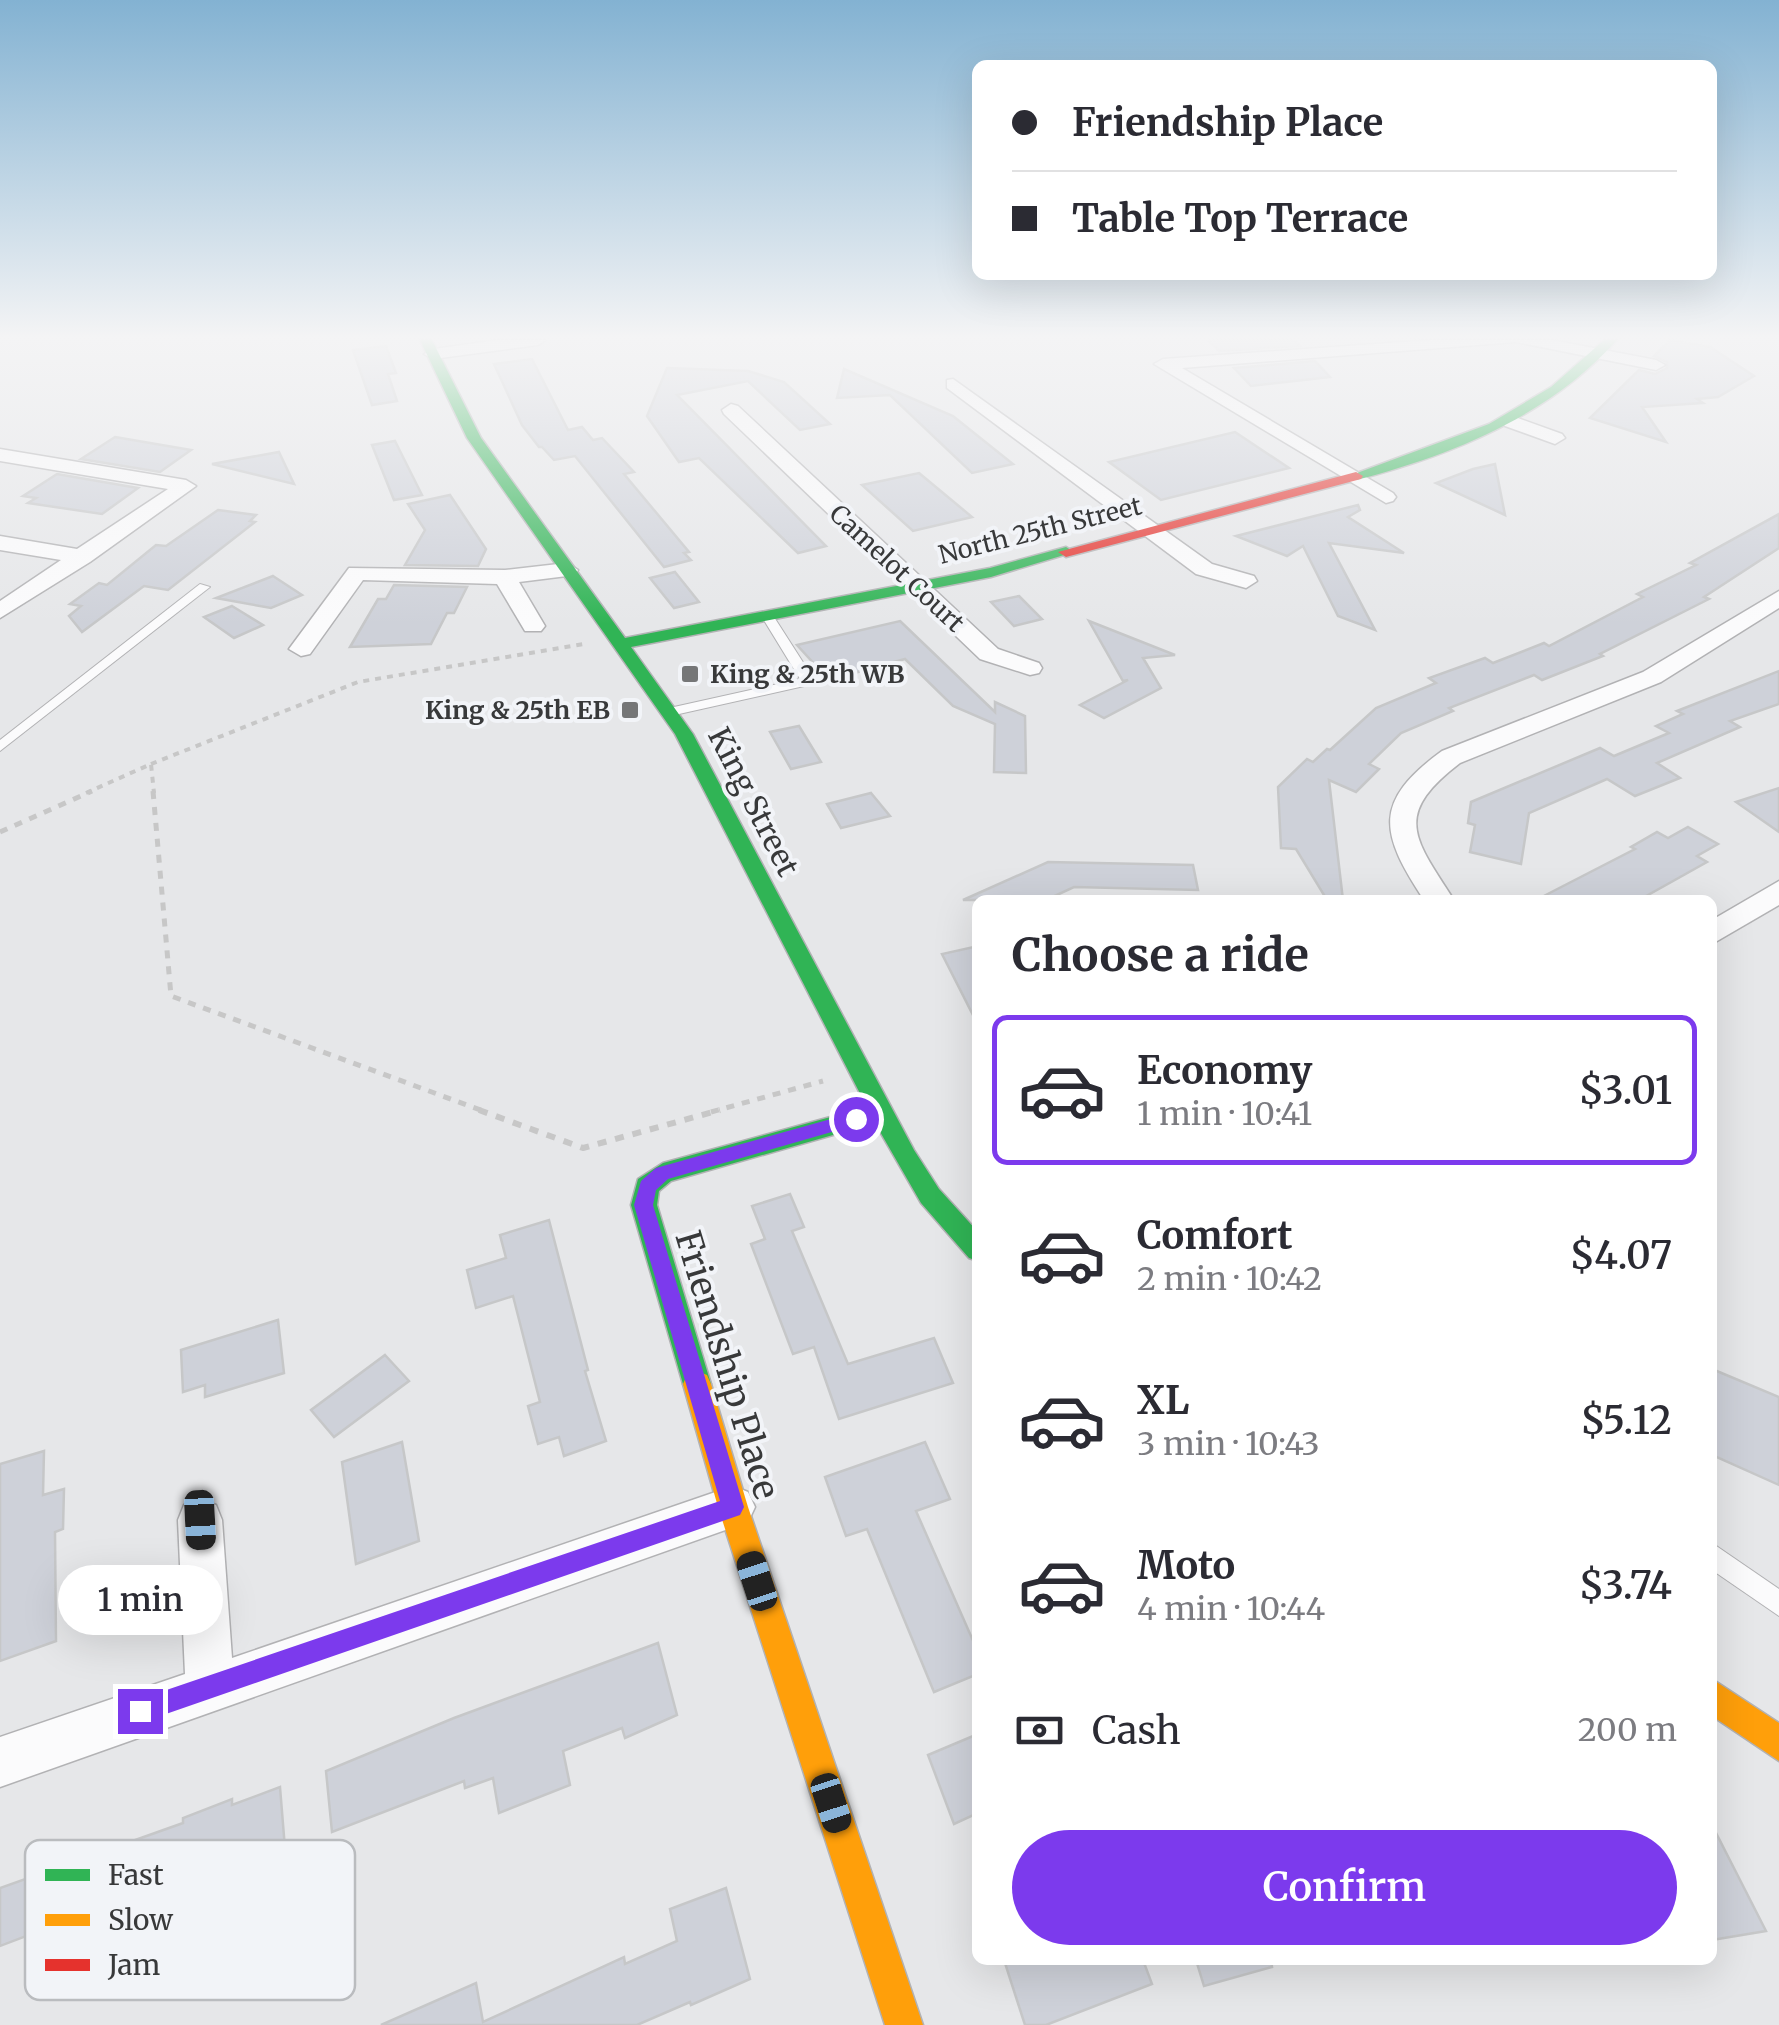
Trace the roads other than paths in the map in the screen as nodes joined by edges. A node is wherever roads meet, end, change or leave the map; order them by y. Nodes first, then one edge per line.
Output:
1 (472, 434) edge
2 (757, 434) edge
3 (1021, 434) edge
4 (1282, 434) edge
5 (1484, 434) edge
6 (1546, 434) edge
7 (1555, 438) dead end
8 (0, 455) edge
9 (1356, 478) junction
10 (1386, 497) dead end
11 (1150, 530) junction
12 (0, 542) edge
13 (82, 557) junction
14 (568, 570) junction
15 (505, 578) junction
16 (1246, 581) dead end
17 (204, 587) dead end
18 (918, 588) junction
19 (1773, 607) edge
20 (0, 612) edge
21 (768, 617) junction
22 (532, 626) dead end
23 (619, 642) junction
24 (301, 650) dead end
25 (1030, 668) dead end
26 (670, 712) junction
27 (0, 747) edge
28 (1779, 891) edge
29 (1435, 895) edge
30 (1717, 931) edge
31 (882, 1112) junction
32 (972, 1243) edge
33 (733, 1507) junction
34 (200, 1520) dead end
35 (1717, 1559) edge
36 (1779, 1604) edge
37 (210, 1686) junction
38 (1717, 1700) edge
39 (1779, 1744) edge
40 (0, 1762) edge
41 (904, 2025) edge

1 - 14 street, King Street
2 - 18 street, Camelot Court
3 - 11 street
4 - 9 street
5 - 9 street, North 25th Street
6 - 7 street
8 - 13 street
9 - 10 street
9 - 11 street, North 25th Street
11 - 16 street
11 - 18 street, North 25th Street
12 - 13 street
13 - 20 street
14 - 15 street
14 - 23 street, King Street
15 - 22 street
15 - 24 street
17 - 27 lane
18 - 21 street, North 25th Street
18 - 25 street, Camelot Court
19 - 29 street
21 - 23 street, North 25th Street
21 - 26 lane
23 - 26 street, King Street
26 - 31 street, King Street
28 - 30 street
31 - 32 street, King Street
31 - 33 street, Friendship Place
33 - 37 street
33 - 41 street, Friendship Place
34 - 37 street
35 - 36 lane
37 - 40 street
38 - 39 street

